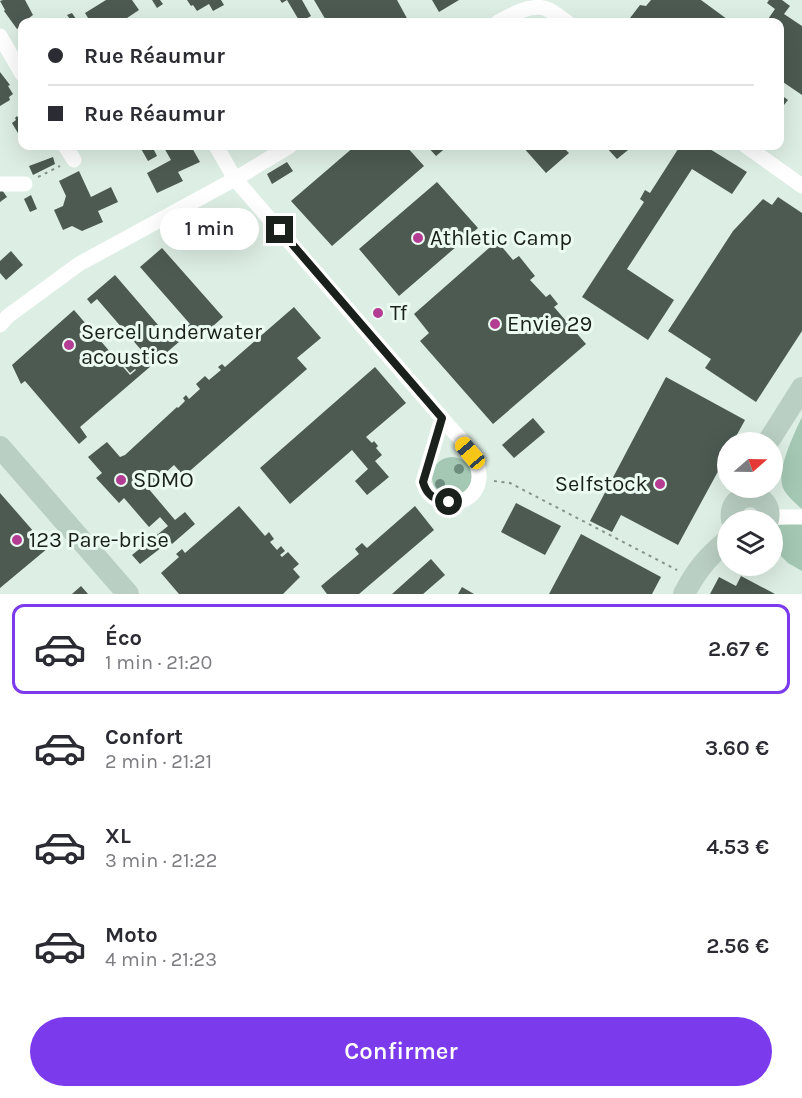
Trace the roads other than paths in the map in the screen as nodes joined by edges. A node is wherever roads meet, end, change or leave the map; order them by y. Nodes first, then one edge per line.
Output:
1 (507, 18) edge
2 (561, 18) edge
3 (0, 36) edge
4 (18, 67) edge
5 (68, 150) edge
6 (218, 150) edge
7 (283, 150) edge
8 (752, 150) edge
9 (74, 160) road end
10 (236, 178) junction
11 (25, 183) road end
12 (0, 184) edge
13 (802, 186) edge
14 (0, 325) edge
15 (802, 388) edge
16 (442, 418) junction
17 (774, 432) edge
18 (0, 447) edge
19 (766, 507) edge
20 (802, 518) edge
21 (717, 549) edge
22 (688, 586) edge
23 (128, 594) edge

1 - 2 street
3 - 4 street
5 - 9 street
6 - 10 street
7 - 10 street
8 - 13 street
10 - 14 street
10 - 16 street
11 - 12 street
15 - 17 main road
16 - 16 street
18 - 23 main road
19 - 20 street
21 - 22 main road

